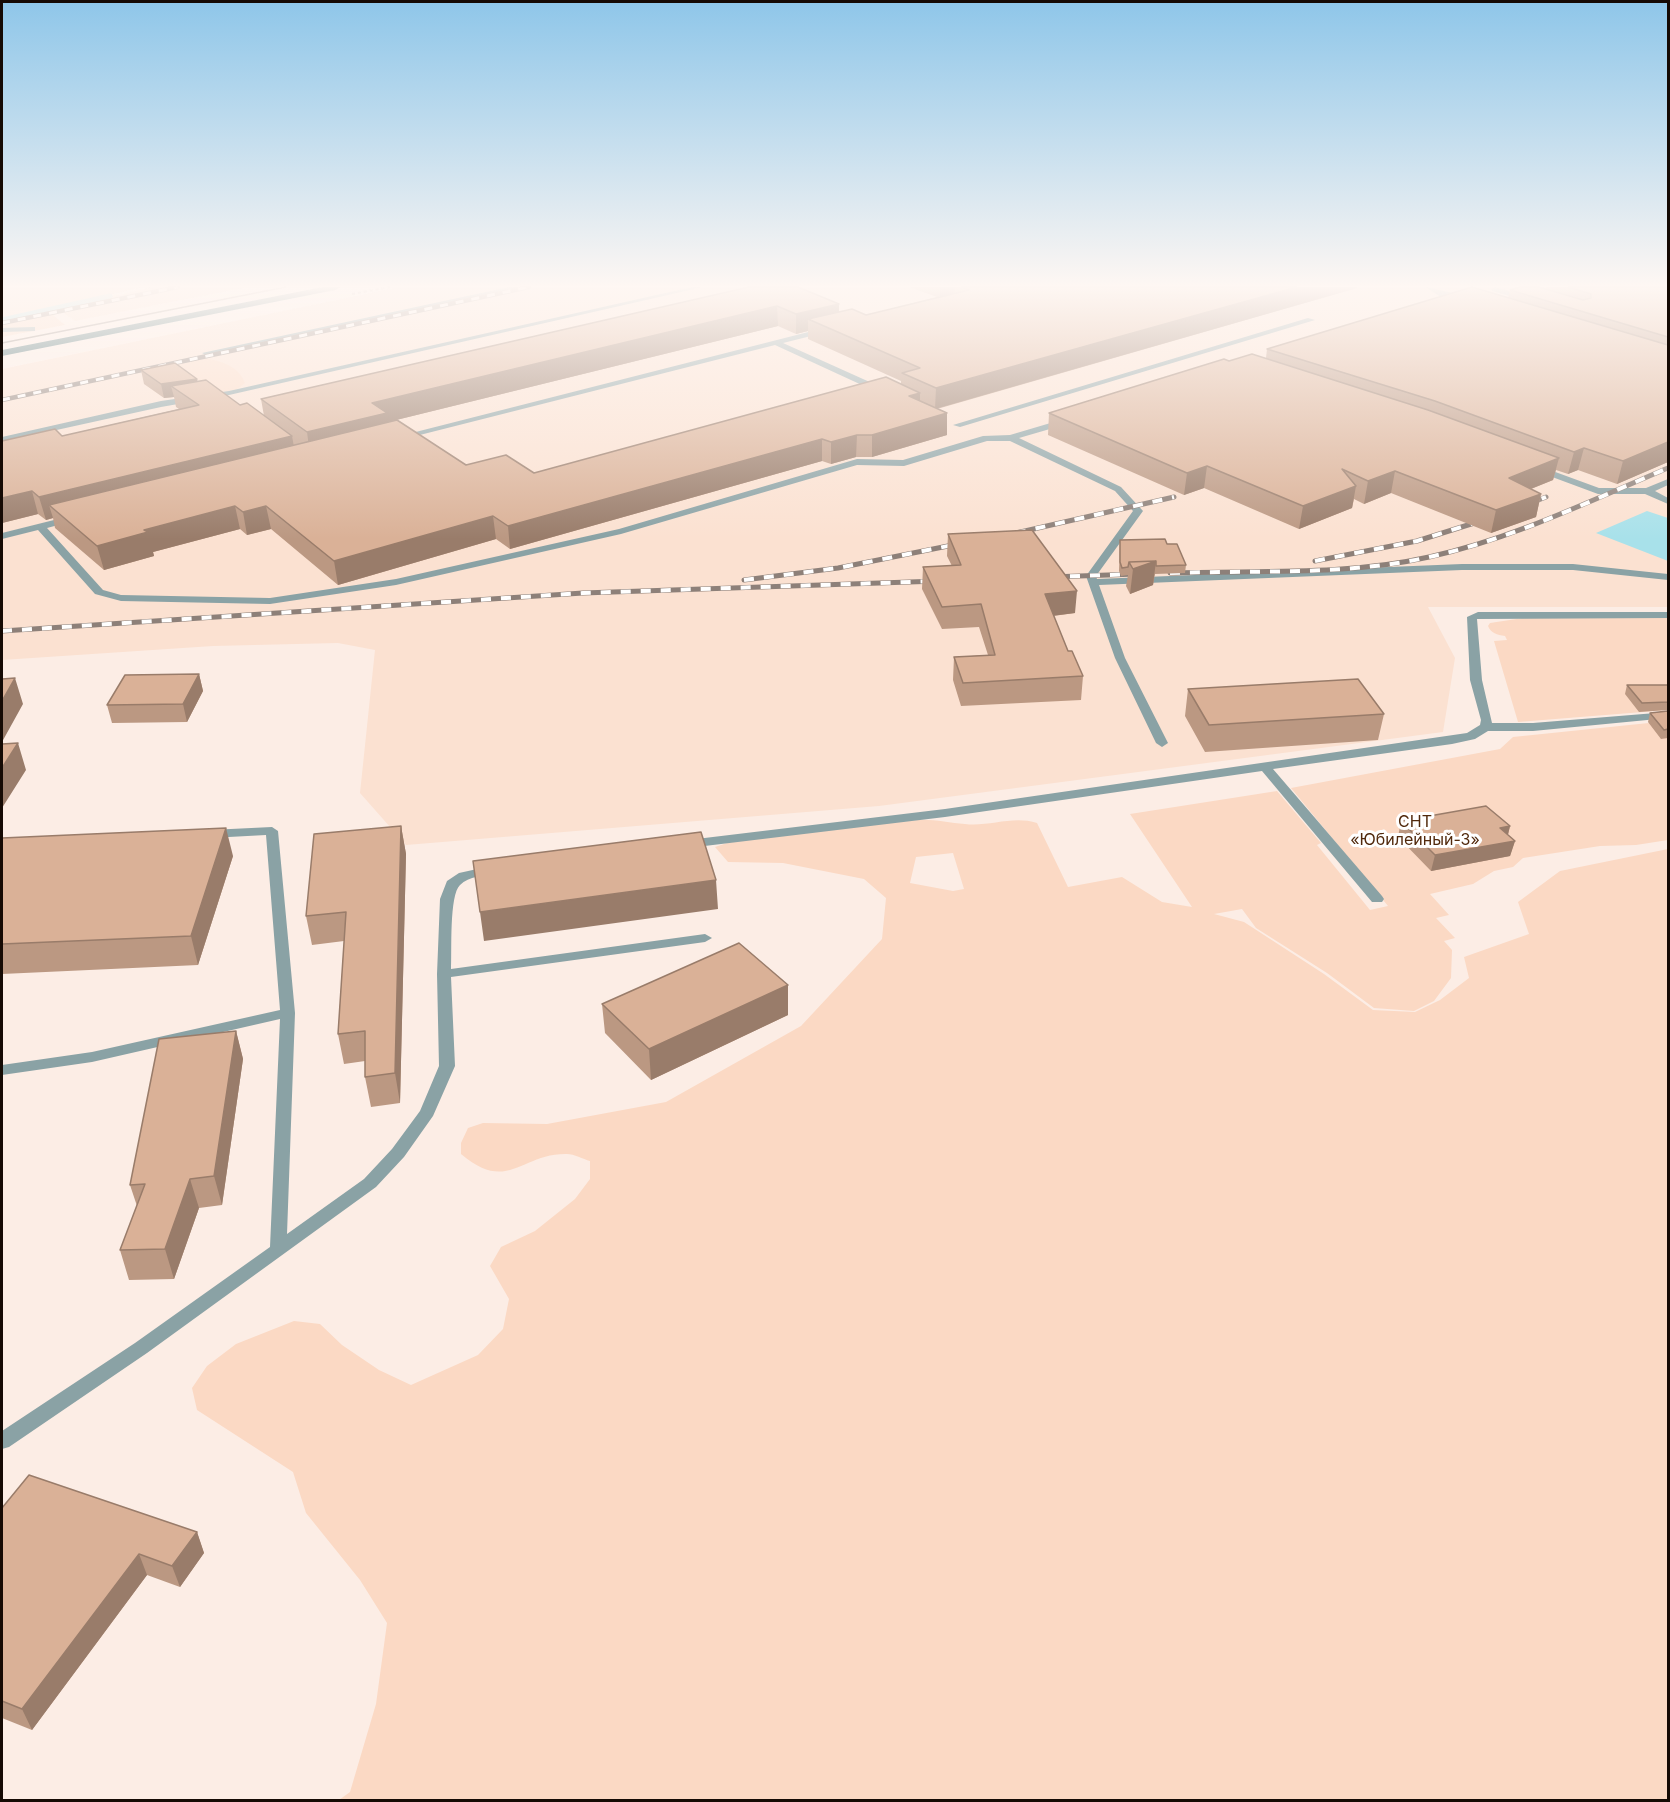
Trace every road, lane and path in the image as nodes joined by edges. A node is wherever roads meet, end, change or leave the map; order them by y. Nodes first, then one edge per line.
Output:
1 (322, 371) edge
2 (660, 371) edge
3 (839, 371) edge
4 (1139, 371) edge
5 (220, 394) junction
6 (893, 396) edge
7 (228, 401) edge
8 (1077, 418) edge
9 (946, 420) dead end
10 (957, 425) junction
11 (966, 429) dead end
12 (1011, 438) junction
13 (388, 440) edge
14 (2, 441) edge
15 (1534, 467) edge
16 (1668, 482) edge
17 (1647, 491) junction
18 (1668, 501) edge
19 (76, 518) edge
20 (41, 527) junction
21 (2, 536) edge
22 (1668, 577) edge
23 (1093, 582) junction
24 (1668, 615) edge
25 (1668, 715) edge
26 (1486, 727) junction
27 (1162, 743) dead end
28 (1265, 767) junction
29 (190, 835) edge
30 (673, 846) edge
31 (503, 868) edge
32 (1377, 899) dead end
33 (705, 938) dead end
34 (444, 974) junction
35 (288, 1013) junction
36 (2, 1070) edge
37 (278, 1248) junction
38 (2, 1441) edge

1 - 5 lane
2 - 13 lane
3 - 6 lane
4 - 10 lane
5 - 7 lane
5 - 14 lane
8 - 12 lane
9 - 10 lane
10 - 11 lane
12 - 20 lane
12 - 23 lane
15 - 17 lane
16 - 17 lane
17 - 18 lane
19 - 20 lane
20 - 21 lane
22 - 23 lane
23 - 27 lane
24 - 26 lane
25 - 26 lane
26 - 28 lane
28 - 30 lane
28 - 32 lane
29 - 35 lane
31 - 34 lane
33 - 34 lane
34 - 37 lane
35 - 36 lane
35 - 37 lane
37 - 38 lane

